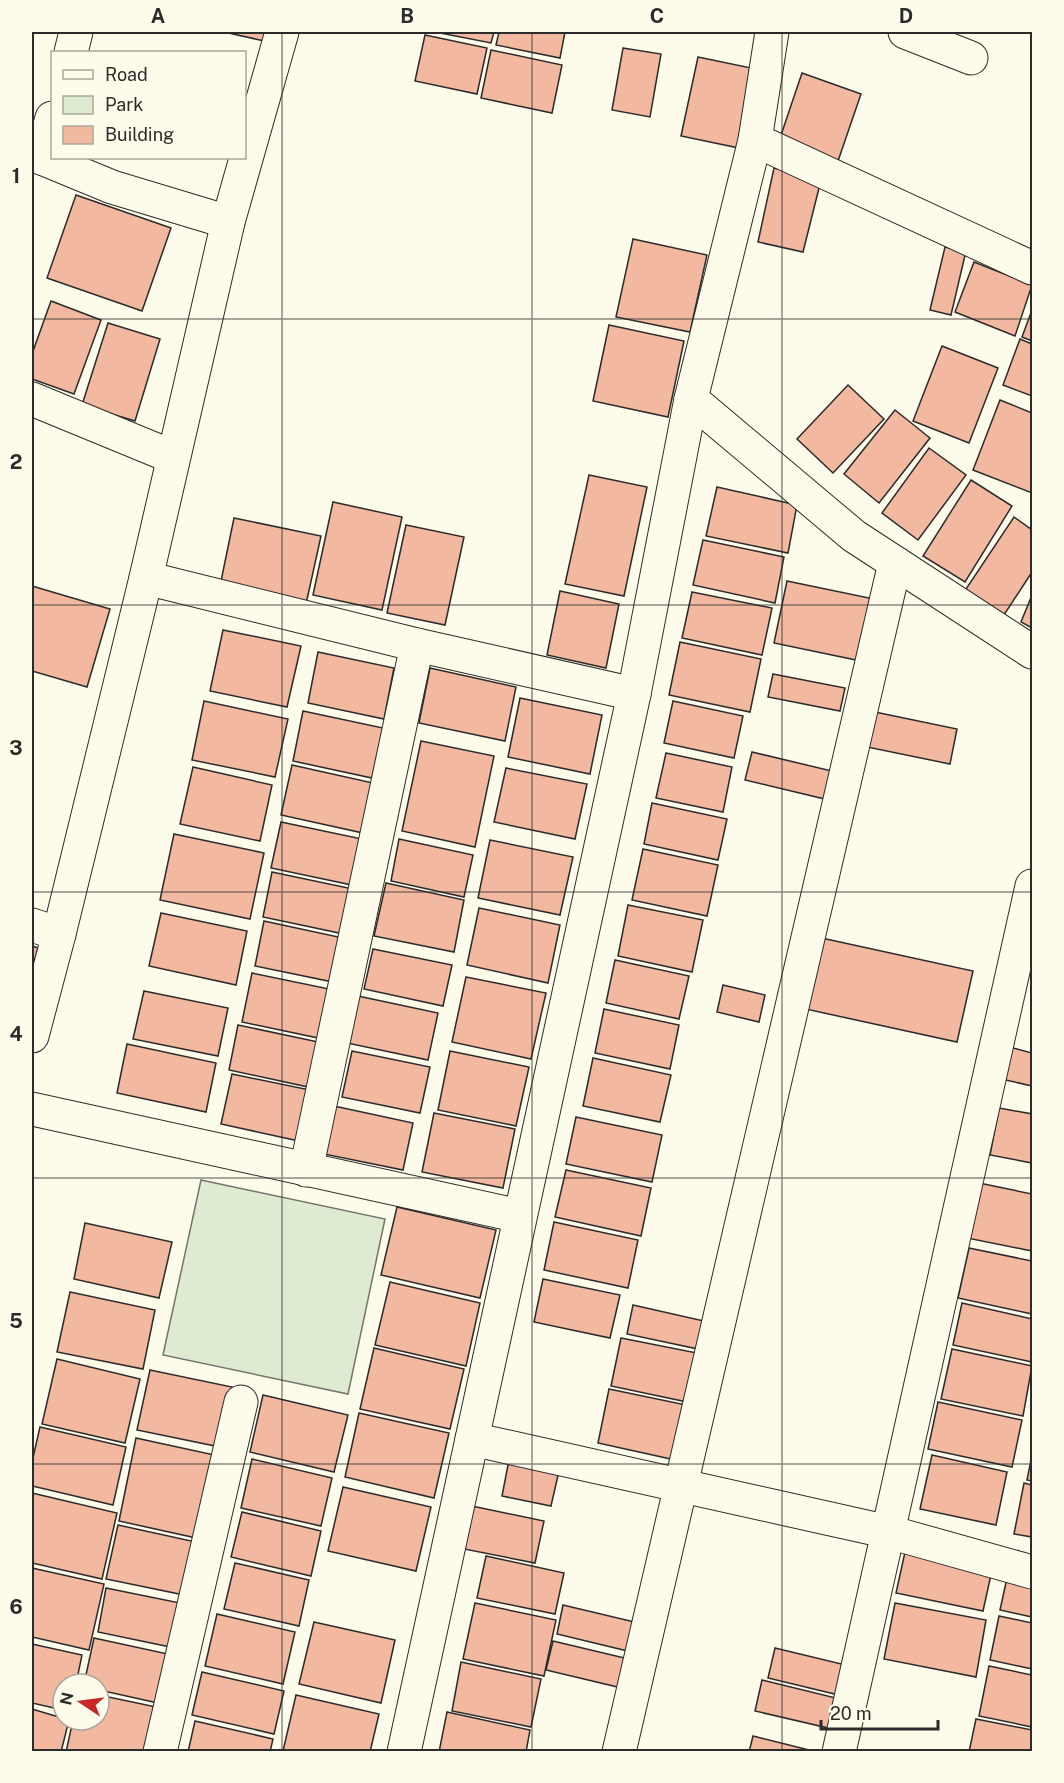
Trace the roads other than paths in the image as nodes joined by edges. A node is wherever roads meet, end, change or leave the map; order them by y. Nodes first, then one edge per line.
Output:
1 (76, 32) edge
2 (282, 32) edge
3 (772, 32) edge
4 (905, 32) edge
5 (71, 51) edge
6 (971, 58) dead end
7 (51, 120) edge
8 (755, 140) junction
9 (36, 156) edge
10 (246, 159) edge
11 (246, 159) edge
12 (228, 222) junction
13 (1032, 268) edge
14 (32, 399) edge
15 (691, 399) junction
16 (173, 457) junction
17 (895, 563) junction
18 (146, 578) junction
19 (417, 645) junction
20 (1032, 652) edge
21 (634, 693) junction
22 (1032, 886) edge
23 (45, 929) edge
24 (32, 1036) edge
25 (32, 1109) edge
26 (306, 1170) junction
27 (520, 1216) junction
28 (241, 1402) dead end
29 (472, 1439) junction
30 (681, 1485) junction
31 (889, 1532) junction
32 (1032, 1572) edge
33 (160, 1752) edge
34 (404, 1752) edge
35 (619, 1752) edge
36 (839, 1752) edge

1 - 5 street
2 - 11 street
3 - 8 street
4 - 6 street
7 - 9 street
8 - 13 street
8 - 15 street
9 - 12 street
10 - 12 street
12 - 16 street
14 - 16 street
15 - 17 street
15 - 21 street
16 - 18 street
17 - 20 street
17 - 30 street
18 - 19 street
18 - 23 street
19 - 21 street
19 - 26 street
21 - 27 street
22 - 31 street
23 - 24 street
25 - 26 street
26 - 27 street
27 - 29 street
28 - 33 street
29 - 30 street
29 - 34 street
30 - 31 street
30 - 35 street
31 - 32 street
31 - 36 street

